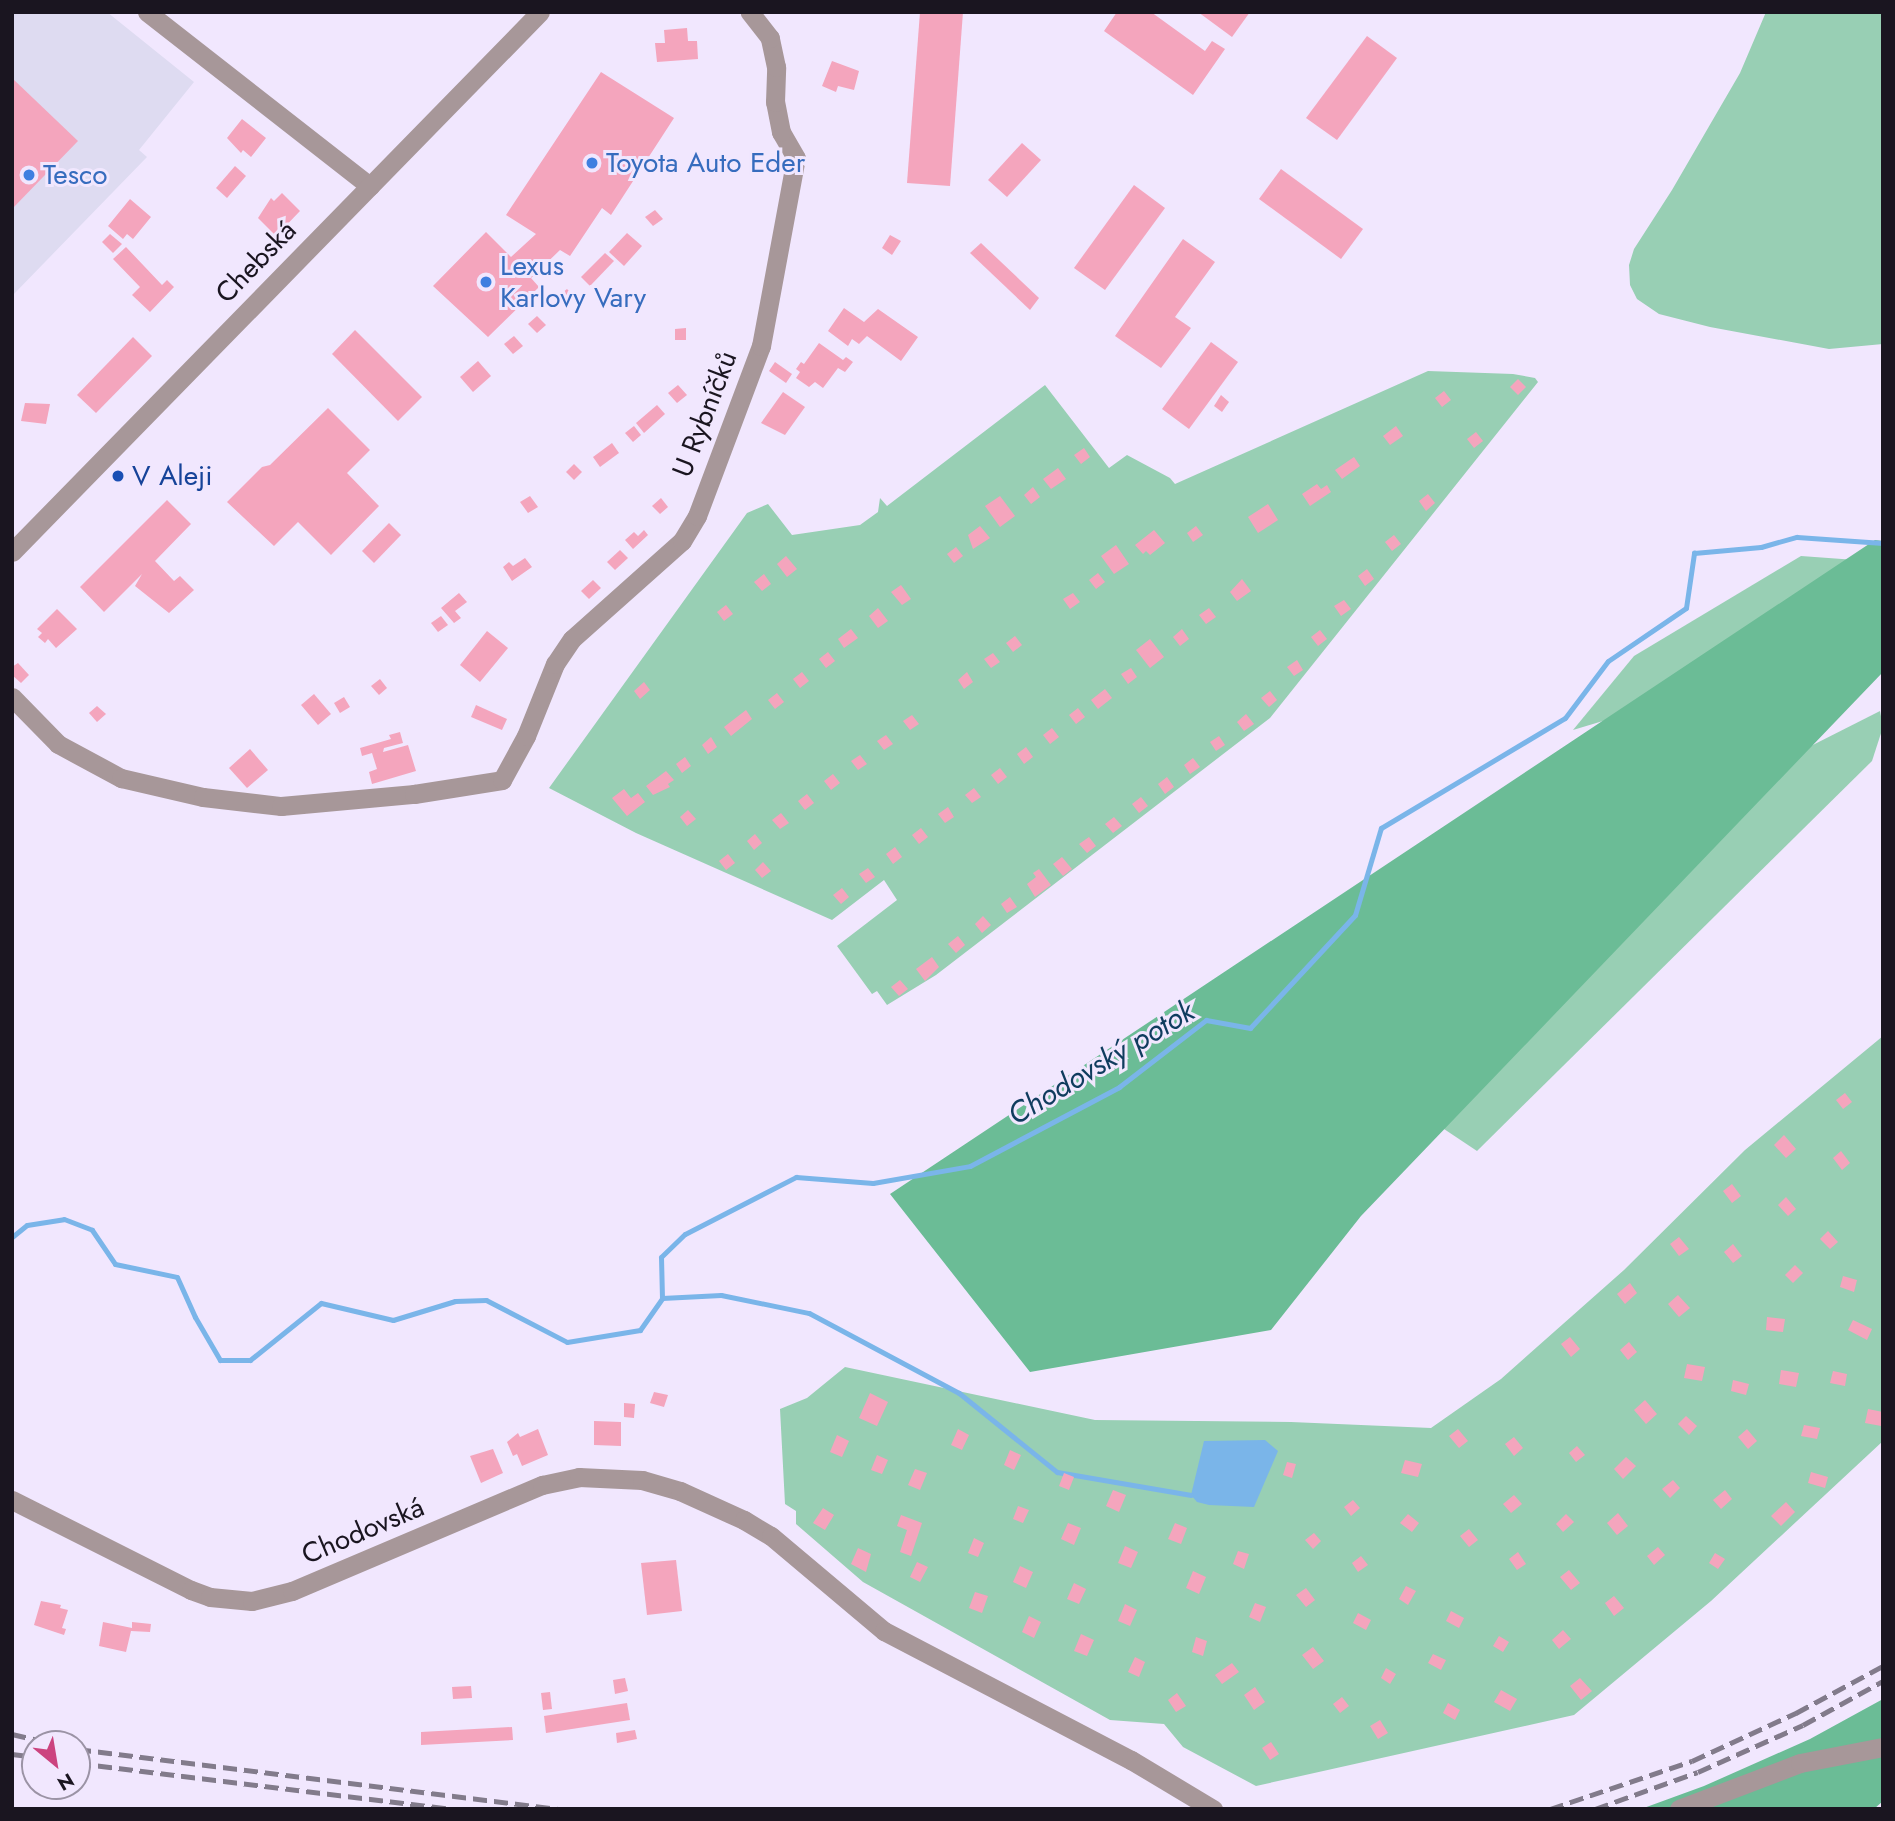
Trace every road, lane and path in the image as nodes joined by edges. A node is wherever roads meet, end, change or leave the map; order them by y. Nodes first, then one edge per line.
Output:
1 (147, 12) edge
2 (540, 12) edge
3 (750, 12) edge
4 (370, 186) junction
5 (12, 551) edge
6 (12, 697) edge
7 (12, 1500) edge
8 (1883, 1747) edge
9 (1213, 1809) edge
10 (1679, 1809) edge

1 - 4 street
2 - 4 street, Chebská
3 - 6 street, U Rybníčků
4 - 5 street, Chebská
7 - 9 street, Chodovská
8 - 10 street

